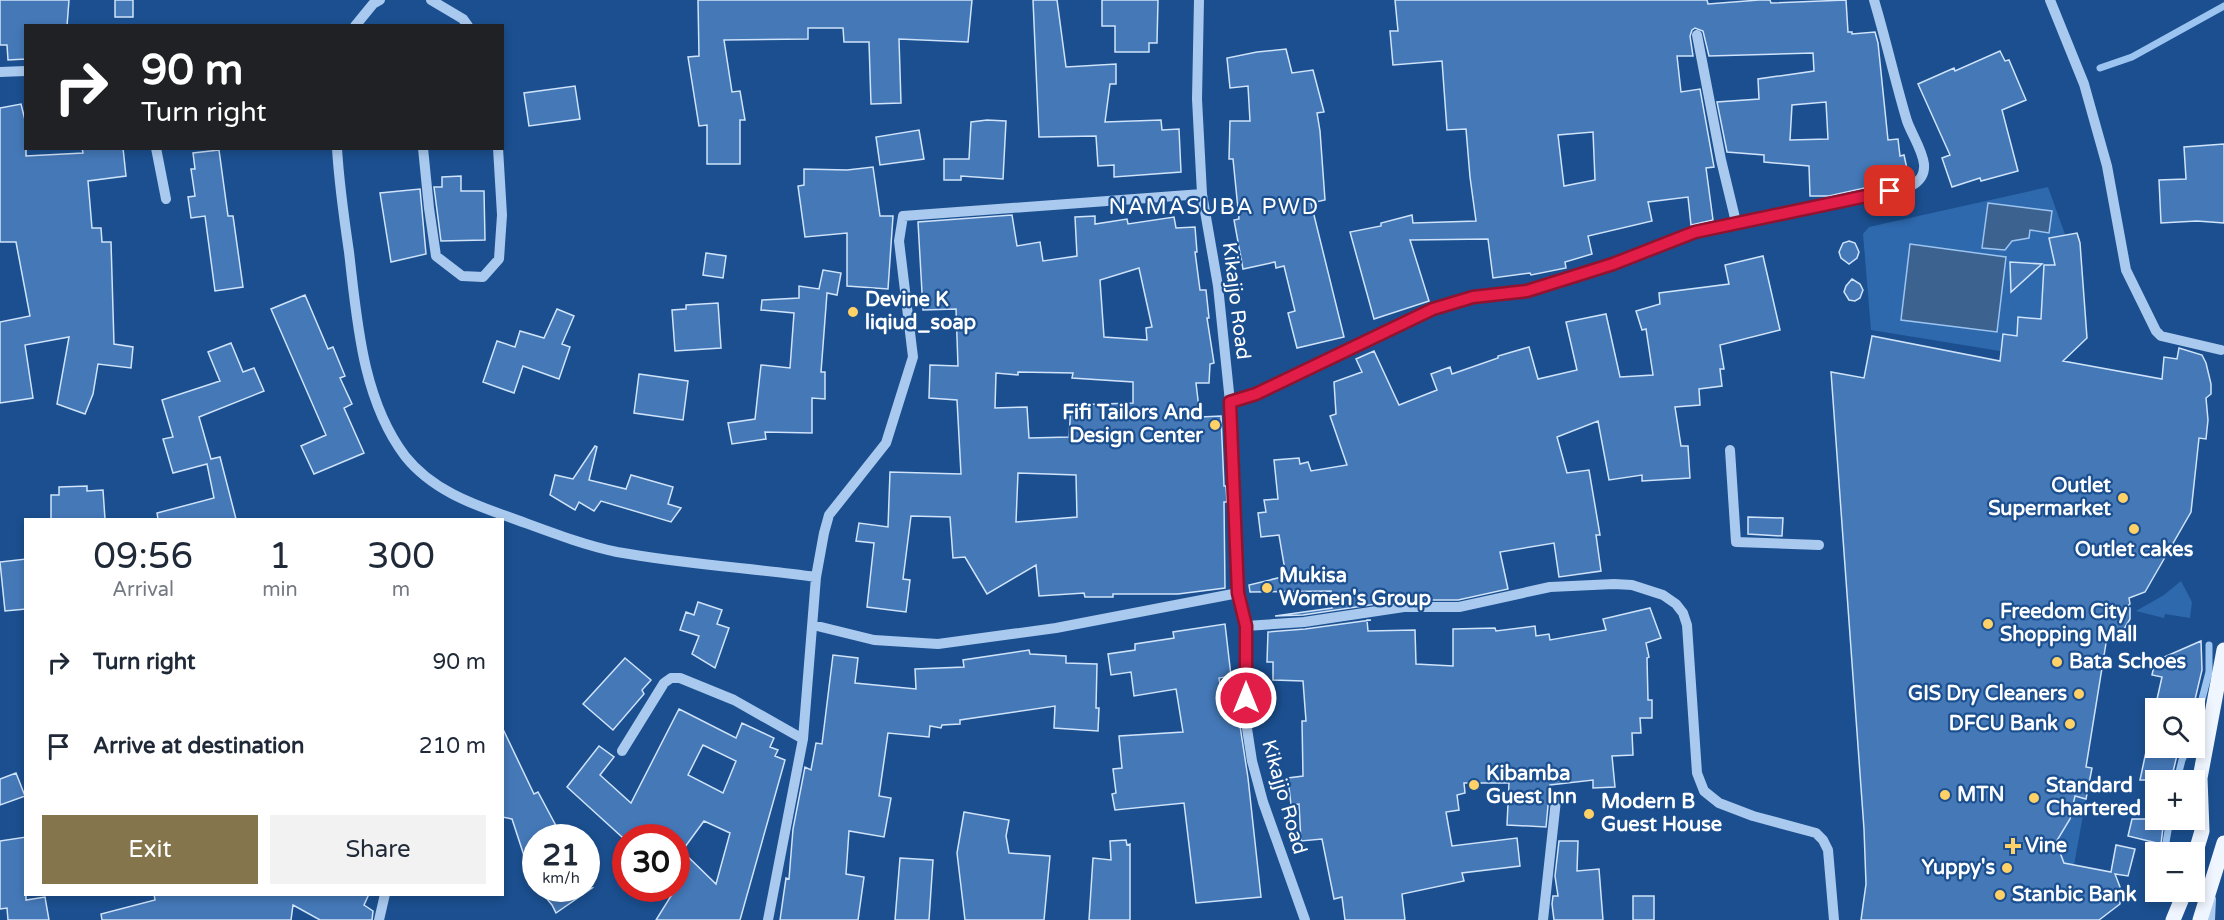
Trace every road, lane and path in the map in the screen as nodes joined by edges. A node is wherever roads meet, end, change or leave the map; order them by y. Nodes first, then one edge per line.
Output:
1 (380, 0) edge
2 (431, 0) edge
3 (1199, 0) edge
4 (1874, 0) edge
5 (2050, 0) edge
6 (357, 24) edge
7 (467, 24) edge
8 (1697, 35) dead end
9 (24, 71) edge
10 (0, 72) edge
11 (156, 150) edge
12 (337, 150) edge
13 (423, 150) edge
14 (498, 150) edge
15 (1202, 194) junction
16 (166, 199) dead end
17 (1736, 222) junction
18 (2220, 350) dead end
19 (1230, 402) junction
20 (1730, 450) dead end
21 (1819, 544) dead end
22 (816, 577) junction
23 (1238, 593) junction
24 (813, 625) junction
25 (1246, 626) junction
26 (2224, 650) edge
27 (803, 739) junction
28 (622, 751) dead end
29 (1556, 800) dead end
30 (2199, 842) edge
31 (2224, 843) edge
32 (2212, 878) junction
33 (385, 896) edge
34 (2180, 902) edge
35 (379, 920) edge
36 (768, 920) edge
37 (1305, 920) edge
38 (1543, 920) edge
39 (1834, 920) edge
40 (2173, 920) edge
41 (2200, 920) edge
42 (2210, 920) edge

1 - 6 street
2 - 7 street
3 - 15 street, Kikajjo Road
4 - 17 street
5 - 18 street
8 - 17 street
9 - 10 street
11 - 16 street
12 - 22 street
13 - 14 street
15 - 19 street, Kikajjo Road
15 - 22 street
17 - 19 street
19 - 23 street, Kikajjo Road
20 - 21 street
22 - 24 street
23 - 24 street
23 - 25 street, Kikajjo Road
24 - 27 street
25 - 37 street, Kikajjo Road
25 - 39 street
26 - 30 main road
27 - 28 street
27 - 36 street
29 - 38 street
31 - 32 main road
32 - 41 main road
32 - 42 street
33 - 35 street
34 - 40 main road

